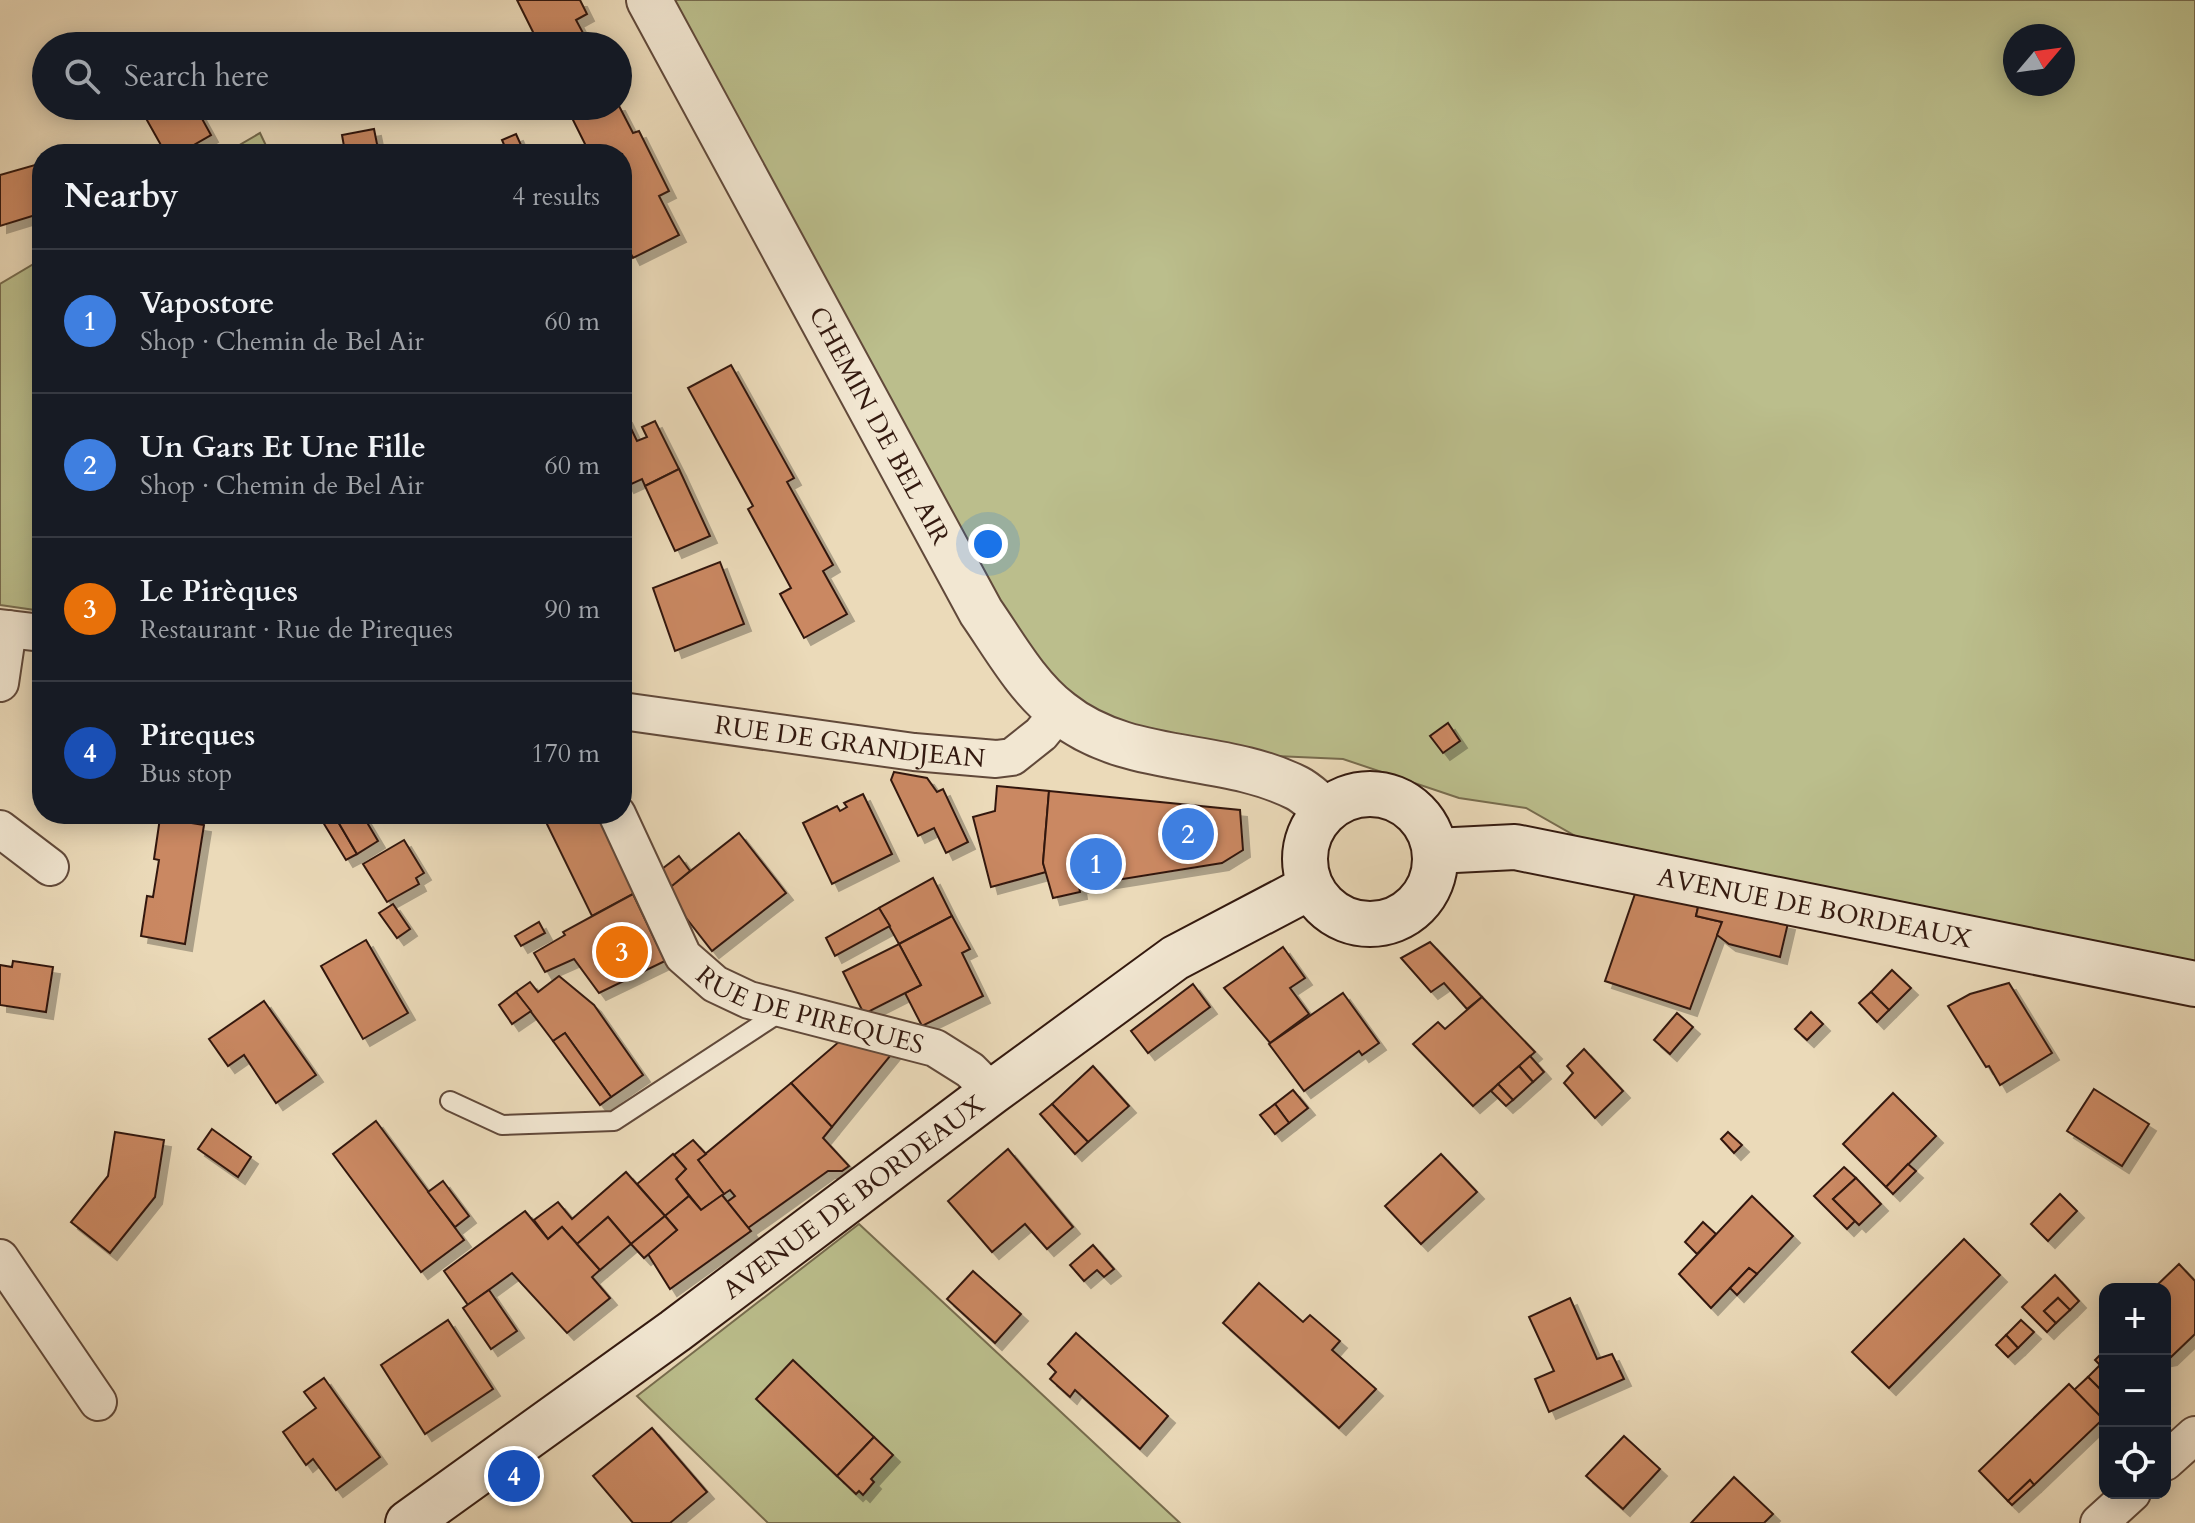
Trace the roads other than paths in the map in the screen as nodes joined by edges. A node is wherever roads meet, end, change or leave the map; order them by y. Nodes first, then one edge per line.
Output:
1 (649, 0) edge
2 (17, 630) edge
3 (0, 683) edge
4 (632, 712) edge
5 (1059, 712) junction
6 (1326, 810) junction
7 (622, 824) edge
8 (0, 829) edge
9 (1435, 851) junction
10 (50, 867) dead end
11 (1310, 887) junction
12 (2195, 984) edge
13 (785, 1009) junction
14 (992, 1092) junction
15 (450, 1101) dead end
16 (0, 1258) edge
17 (98, 1402) dead end
18 (2195, 1435) edge
19 (2171, 1457) edge
20 (408, 1523) edge

1 - 5 main road, CHEMIN DE BEL AIR
2 - 3 street
4 - 5 street, RUE DE GRANDJEAN
5 - 6 main road, CHEMIN DE BEL AIR
6 - 9 main road
6 - 11 main road
7 - 13 street, RUE DE PIREQUES
8 - 10 street
9 - 11 main road
9 - 12 main road, AVENUE DE BORDEAUX
11 - 14 main road, AVENUE DE BORDEAUX
13 - 14 street, RUE DE PIREQUES
13 - 15 lane
14 - 20 main road, AVENUE DE BORDEAUX
16 - 17 street
18 - 19 street

